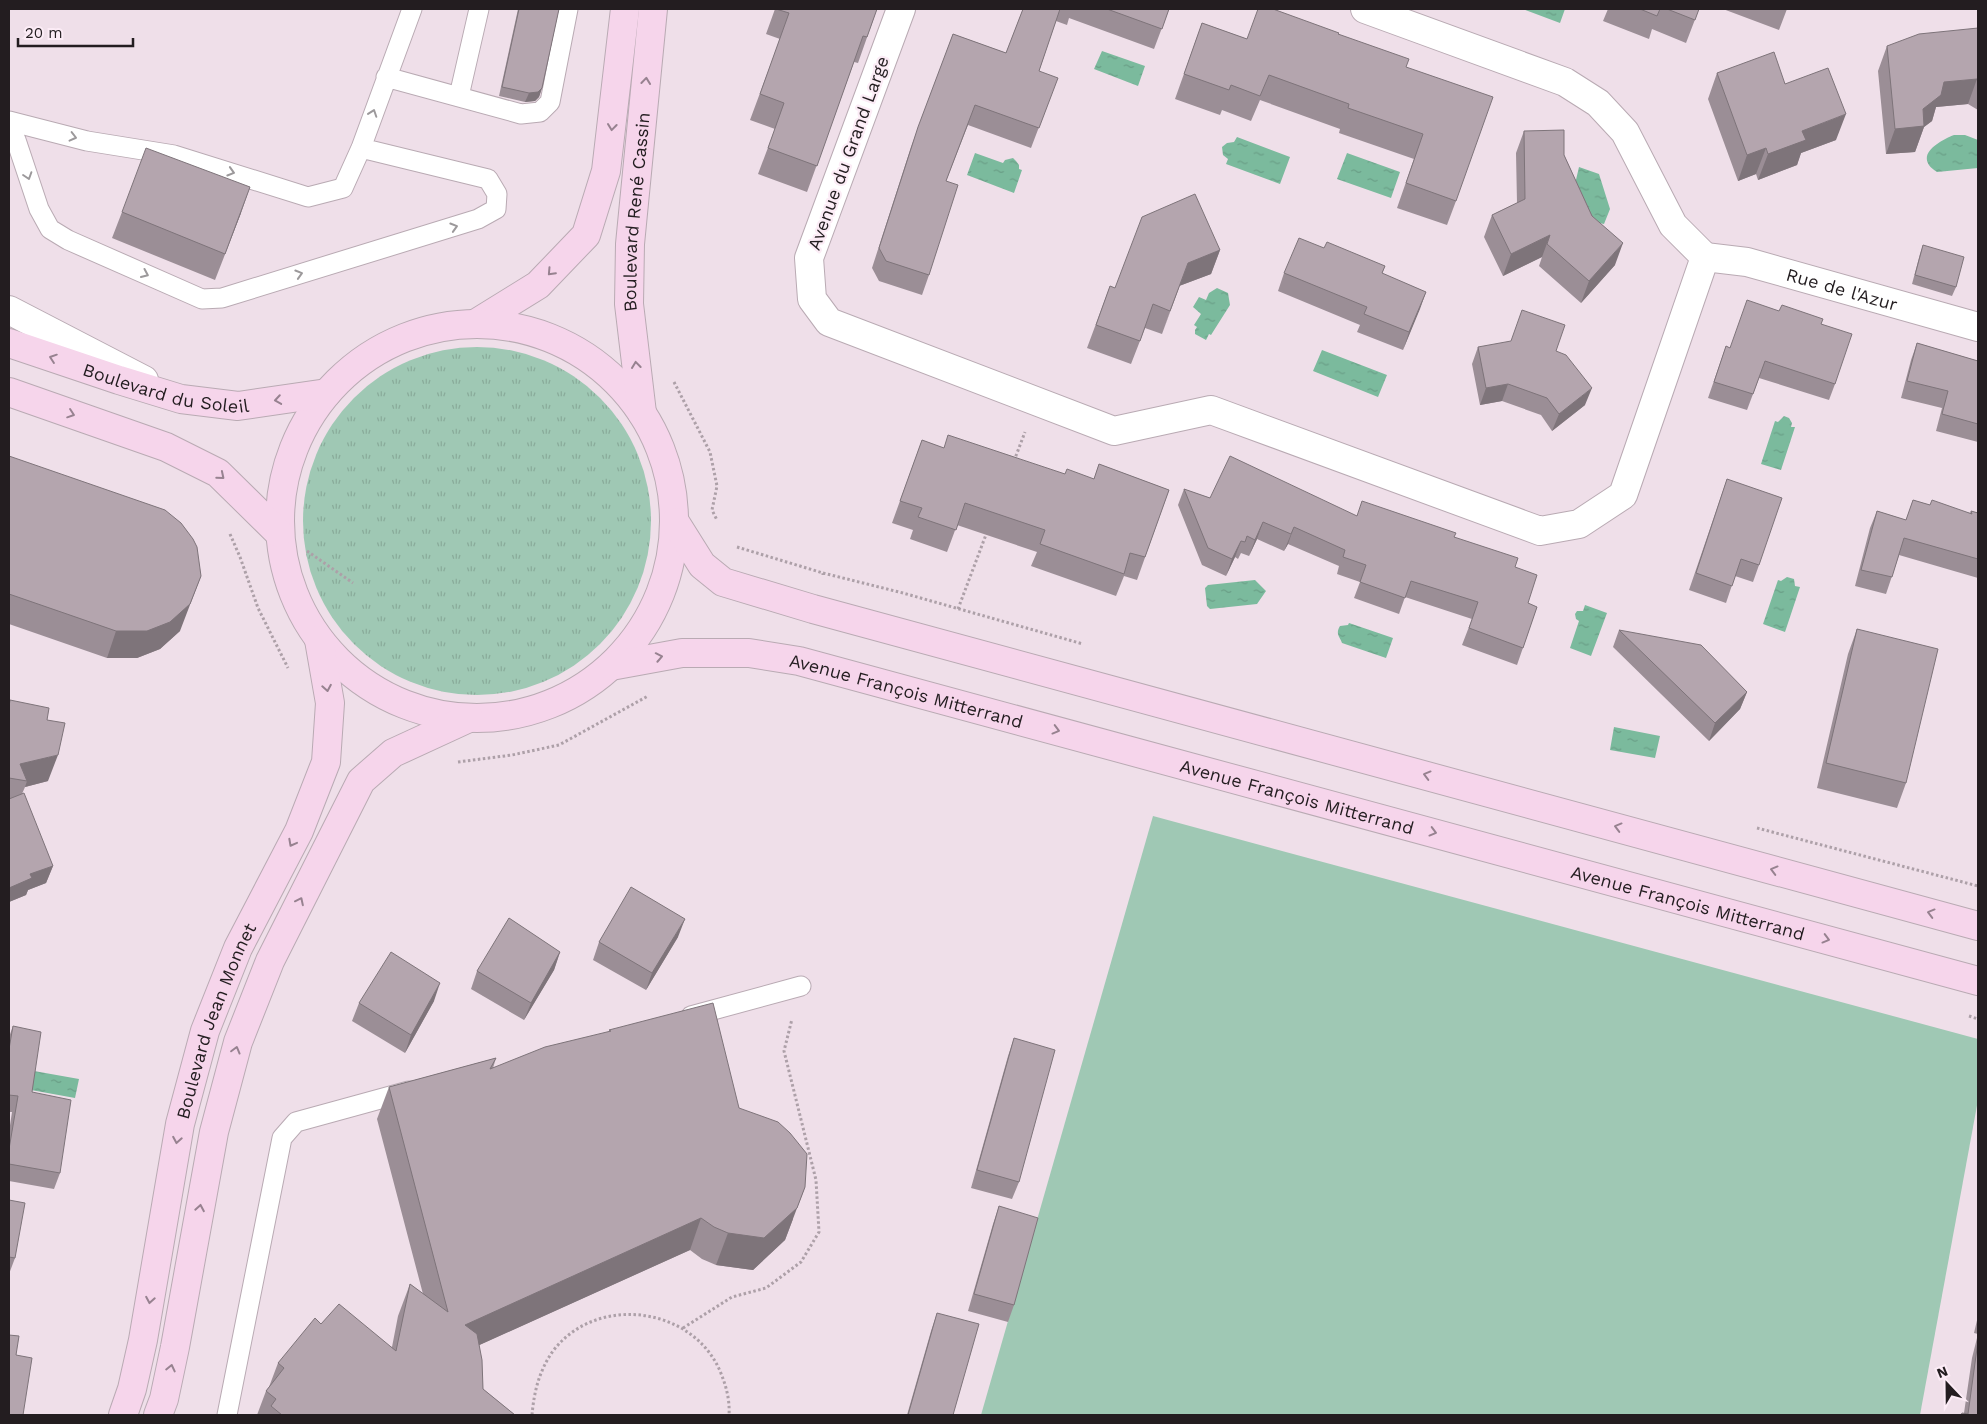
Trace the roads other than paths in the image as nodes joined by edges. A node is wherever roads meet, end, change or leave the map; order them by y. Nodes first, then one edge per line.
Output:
1 (412, 9) edge
2 (479, 9) edge
3 (568, 9) edge
4 (625, 9) edge
5 (653, 9) edge
6 (901, 9) edge
7 (1365, 9) edge
8 (386, 77) junction
9 (459, 96) junction
10 (9, 121) edge
11 (9, 132) edge
12 (361, 148) junction
13 (1706, 257) junction
14 (9, 310) edge
15 (475, 324) junction
16 (1978, 327) edge
17 (9, 343) edge
18 (9, 392) edge
19 (327, 393) junction
20 (181, 399) junction
21 (642, 413) junction
22 (675, 522) junction
23 (279, 532) junction
24 (319, 640) junction
25 (611, 666) junction
26 (469, 718) junction
27 (1978, 926) edge
28 (1978, 981) edge
29 (801, 986) road end
30 (676, 1020) edge
31 (426, 1087) edge
32 (123, 1415) edge
33 (158, 1415) edge
34 (227, 1415) edge

1 - 8 lane
2 - 9 lane
3 - 9 lane
4 -> 15 main road, Boulevard René Cassin
21 -> 5 main road, Boulevard René Cassin
6 - 13 street, Avenue du Grand Large
7 - 13 street
8 - 9 lane
12 -> 8 lane
10 -> 12 lane
11 -> 12 lane
13 - 16 street, Rue de l'Azur
14 - 20 street
15 - 19 main road
15 - 21 main road
20 -> 17 main road, Boulevard du Soleil
18 -> 23 main road
19 -> 20 main road, Boulevard du Soleil
19 - 23 main road
21 - 22 main road
22 - 25 main road
27 -> 22 main road
23 - 24 main road
24 - 26 main road
24 -> 32 main road, Boulevard Jean Monnet
25 - 26 main road
25 -> 28 main road, Avenue François Mitterrand
33 -> 26 main road, Boulevard Jean Monnet
29 - 30 lane
31 - 34 lane

